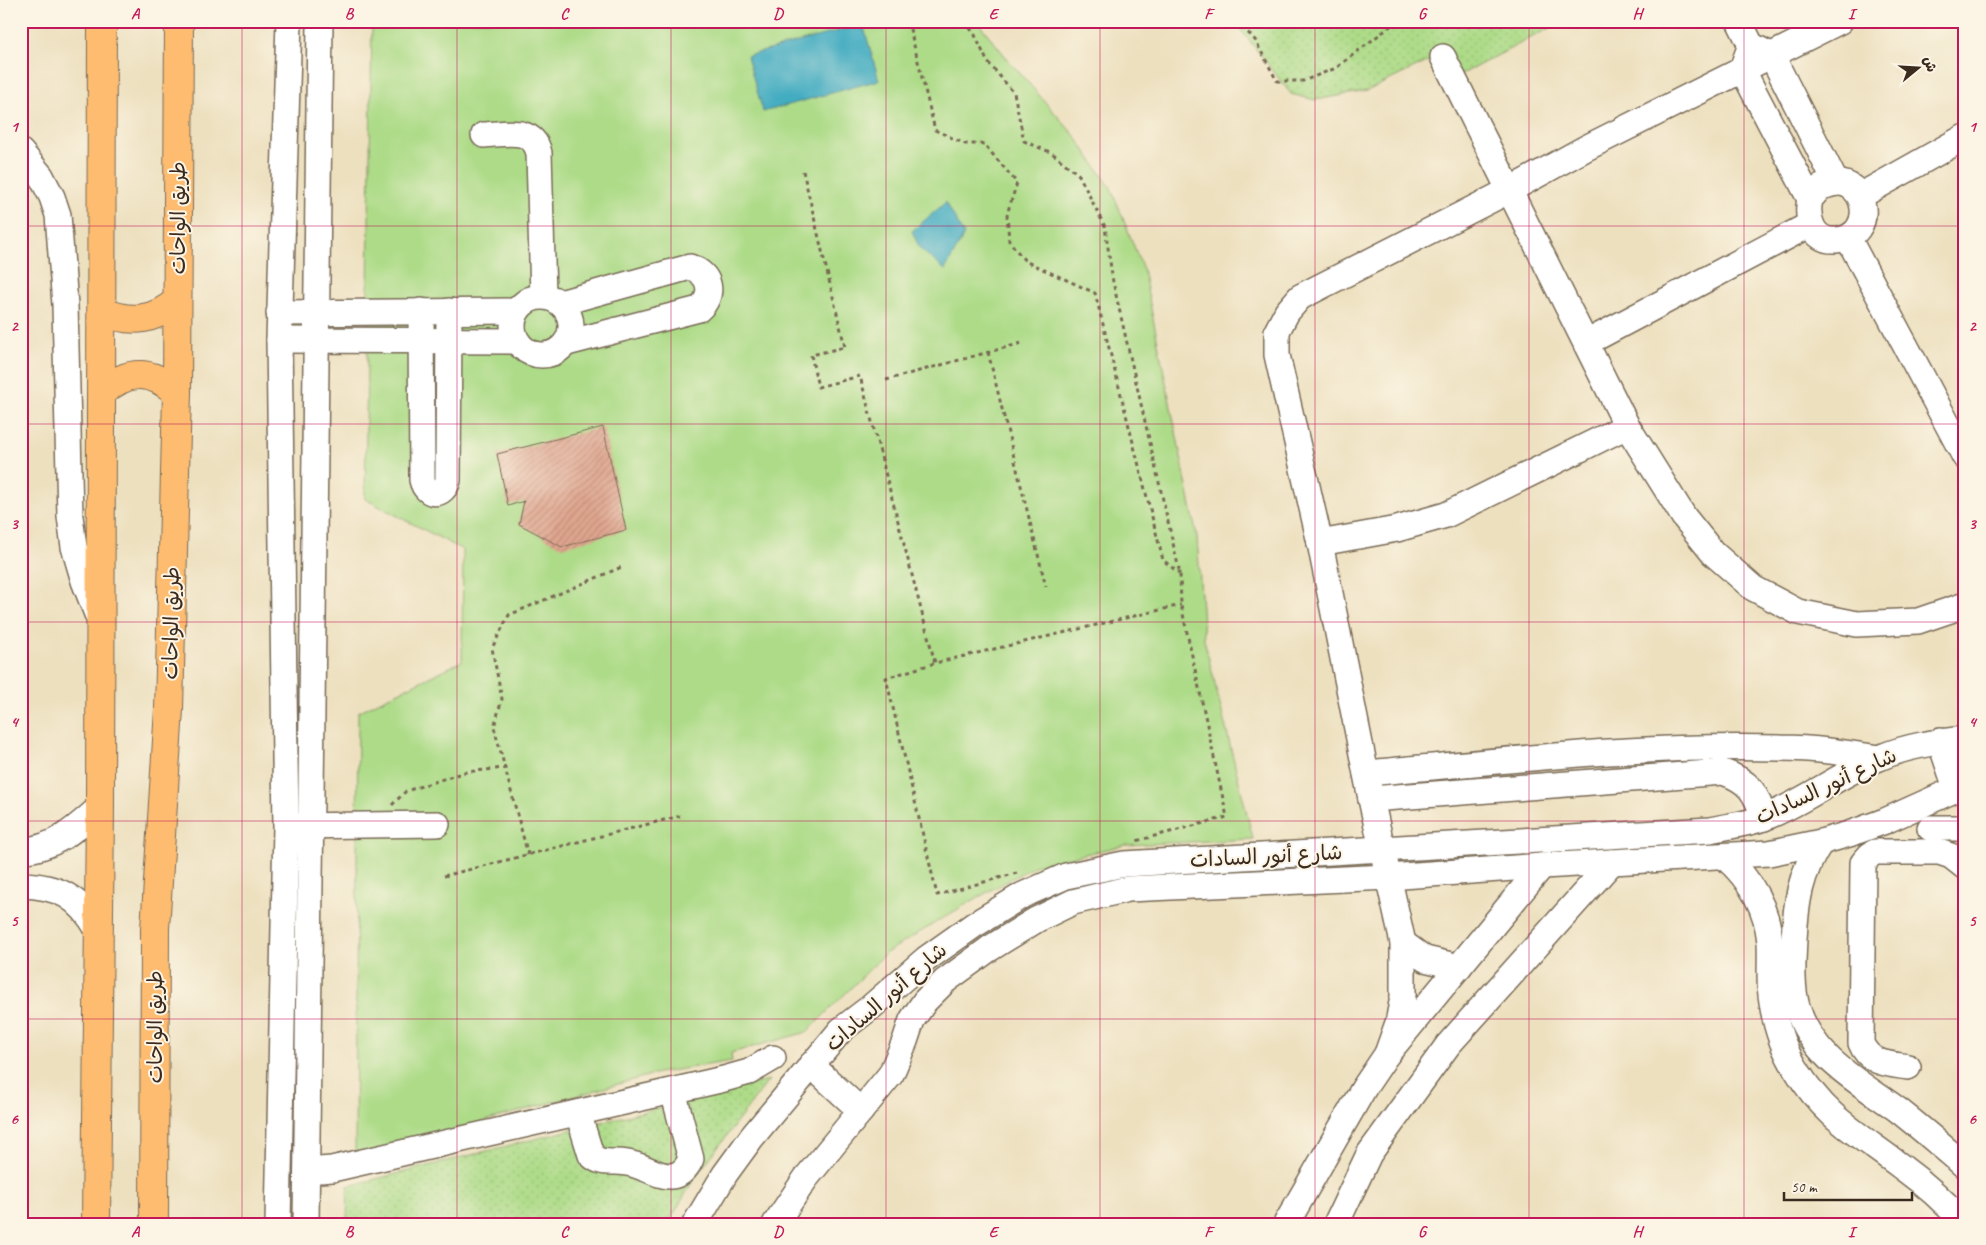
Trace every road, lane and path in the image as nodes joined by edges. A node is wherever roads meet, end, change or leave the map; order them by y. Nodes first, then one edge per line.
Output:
1 (102, 21) edge
2 (179, 21) edge
3 (289, 21) edge
4 (320, 21) edge
5 (908, 21) edge
6 (965, 21) edge
7 (1237, 21) edge
8 (1397, 21) edge
9 (1739, 21) edge
10 (1840, 21) edge
11 (1761, 51) junction
12 (1443, 56) dead end
13 (1742, 69) junction
14 (484, 135) dead end
15 (1965, 137) edge
16 (21, 152) edge
17 (803, 172) dead end
18 (1836, 183) junction
19 (1510, 190) junction
20 (1860, 196) junction
21 (1810, 199) junction
22 (1810, 224) junction
23 (1848, 238) junction
24 (551, 300) junction
25 (177, 301) junction
26 (102, 311) junction
27 (421, 311) junction
28 (517, 311) junction
29 (317, 312) junction
30 (449, 312) junction
31 (279, 313) junction
32 (279, 340) junction
33 (317, 340) junction
34 (421, 340) junction
35 (449, 341) junction
36 (517, 341) junction
37 (567, 343) junction
38 (1022, 343) dead end
39 (1586, 343) junction
40 (988, 352) junction
41 (886, 380) dead end
42 (102, 393) junction
43 (177, 393) junction
44 (1627, 426) junction
45 (1965, 457) edge
46 (1320, 542) junction
47 (624, 566) dead end
48 (1180, 574) junction
49 (1046, 587) dead end
50 (1181, 605) junction
51 (1965, 606) edge
52 (101, 622) junction
53 (935, 663) junction
54 (1965, 738) edge
55 (1940, 741) junction
56 (1721, 748) junction
57 (1879, 758) junction
58 (505, 768) junction
59 (1722, 772) junction
60 (1366, 774) junction
61 (1960, 786) edge
62 (1371, 799) junction
63 (100, 807) junction
64 (680, 816) dead end
65 (1764, 818) junction
66 (436, 824) dead end
67 (369, 825) junction
68 (286, 826) junction
69 (312, 826) junction
70 (1930, 828) dead end
71 (1965, 828) edge
72 (1133, 842) dead end
73 (1821, 842) junction
74 (21, 850) edge
75 (1382, 850) junction
76 (528, 855) junction
77 (1725, 857) junction
78 (1612, 862) junction
79 (1542, 866) junction
80 (1965, 867) edge
81 (1021, 872) dead end
82 (444, 876) dead end
83 (1388, 877) junction
84 (21, 885) edge
85 (98, 930) junction
86 (1403, 943) junction
87 (1459, 967) junction
88 (1387, 1054) junction
89 (773, 1058) dead end
90 (810, 1065) junction
91 (1908, 1067) dead end
92 (672, 1091) junction
93 (861, 1110) junction
94 (578, 1113) junction
95 (1336, 1135) junction
96 (1931, 1136) junction
97 (1369, 1154) junction
98 (1965, 1166) edge
99 (1904, 1168) junction
100 (307, 1171) junction
101 (96, 1224) edge
102 (154, 1224) edge
103 (278, 1224) edge
104 (306, 1224) edge
105 (695, 1224) edge
106 (775, 1224) edge
107 (1286, 1224) edge
108 (1336, 1224) edge
109 (1965, 1224) edge

1 - 26 highway
2 - 25 highway, طريق الواحات
3 - 31 street
4 - 29 street
5 - 48 path
6 - 48 path
7 - 8 path
9 - 11 street
10 - 11 street
11 - 13 street
11 - 18 street
12 - 19 street
13 - 19 street
13 - 21 street
14 - 24 street
15 - 20 street
16 - 52 street
17 - 53 path
18 - 20 street
18 - 21 street
19 - 39 street
19 - 46 street
20 - 23 street
21 - 22 street
22 - 23 street
22 - 39 street
23 - 45 street
24 - 28 street
24 - 37 street
24 - 37 street
25 - 26 highway
25 - 43 highway, طريق الواحات
26 - 42 highway
27 - 29 street
27 - 30 street
27 - 34 street
28 - 30 street
28 - 36 street
29 - 31 street
29 - 33 street
30 - 35 street
31 - 32 street
32 - 33 street
32 - 68 street
33 - 34 street
33 - 69 street
34 - 35 street
34 - 35 street
35 - 36 street
36 - 37 street
38 - 40 path
39 - 44 street
40 - 41 path
40 - 49 path
42 - 43 highway
42 - 52 highway
43 - 102 highway, طريق الواحات
44 - 46 street
44 - 51 street
46 - 60 street
47 - 58 path
48 - 50 path
50 - 53 path
50 - 72 path
52 - 63 highway
53 - 81 path
54 - 55 street, شارع أنور السادات
55 - 57 street, شارع أنور السادات
55 - 61 street
56 - 57 street
56 - 59 street
56 - 60 street
57 - 65 street, شارع أنور السادات
58 - 67 path
58 - 76 path
59 - 62 street
59 - 65 street
60 - 62 street
61 - 73 street, شارع أنور السادات
62 - 75 street
63 - 74 street
63 - 85 highway
64 - 76 path
65 - 75 street, شارع أنور السادات
66 - 67 street
67 - 69 street
68 - 69 street
68 - 103 street
69 - 100 street
70 - 71 street
73 - 77 street, شارع أنور السادات
73 - 96 street
75 - 83 street
75 - 90 street, شارع أنور السادات
76 - 82 path
77 - 78 street, شارع أنور السادات
77 - 99 street
78 - 79 street, شارع أنور السادات
78 - 97 street
79 - 83 street, شارع أنور السادات
79 - 87 street
80 - 91 street
83 - 86 street
83 - 93 street, شارع أنور السادات
84 - 85 street
85 - 101 highway
86 - 87 street
86 - 88 street
87 - 88 street
88 - 95 street
89 - 92 street
90 - 93 street
90 - 105 street, شارع أنور السادات
92 - 94 street
92 - 94 street
93 - 106 street, شارع أنور السادات
94 - 100 street
95 - 97 street
95 - 107 street
96 - 98 street
96 - 99 street
97 - 108 street
99 - 109 street
100 - 104 street

